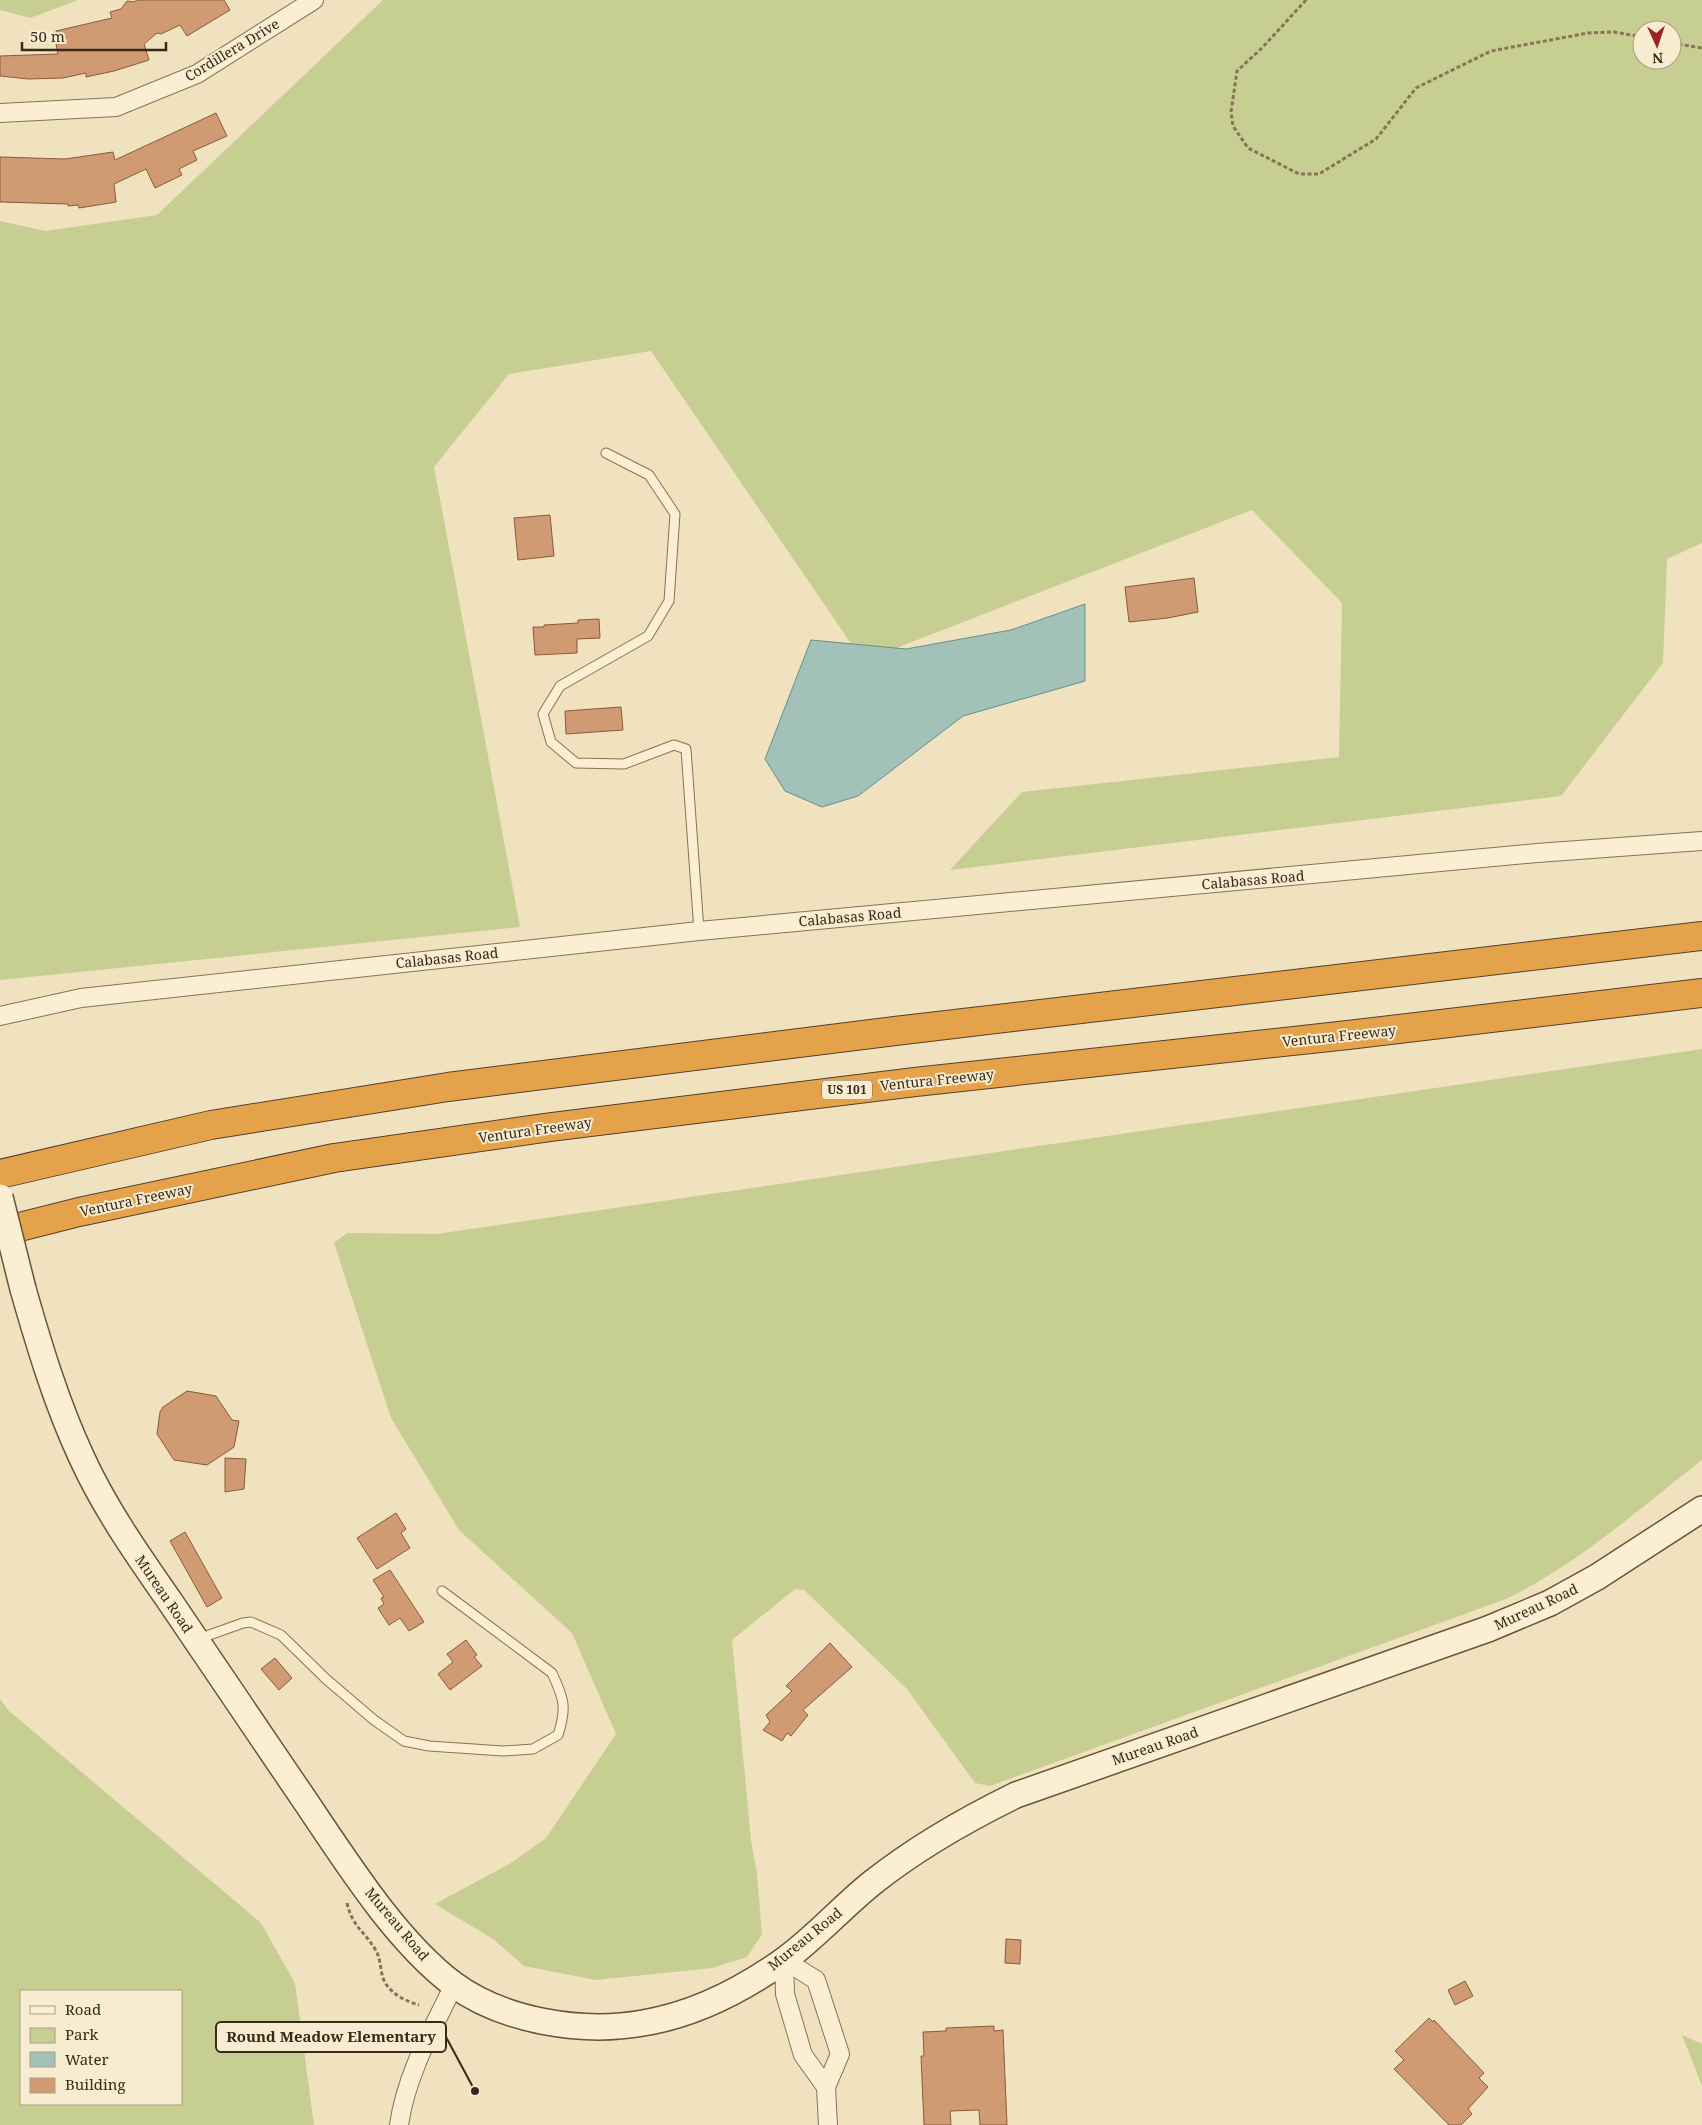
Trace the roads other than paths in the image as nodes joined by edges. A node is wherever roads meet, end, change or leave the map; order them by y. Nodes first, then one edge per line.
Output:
1 (314, 0) edge
2 (0, 113) edge
3 (606, 453) dead end
4 (1702, 841) edge
5 (699, 931) junction
6 (1702, 936) edge
7 (1702, 993) edge
8 (0, 1016) edge
9 (0, 1174) edge
10 (0, 1196) edge
11 (0, 1232) edge
12 (1702, 1509) edge
13 (442, 1591) dead end
14 (196, 1640) junction
15 (784, 1960) junction
16 (454, 1985) junction
17 (826, 2087) junction
18 (401, 2124) edge
19 (828, 2125) edge

1 - 2 street, Cordillera Drive
3 - 5 lane
4 - 5 street, Calabasas Road
5 - 8 street, Calabasas Road
6 - 9 highway
7 - 11 highway, Ventura Freeway / US 101
10 - 14 main road, Mureau Road, bridge
12 - 15 main road, Mureau Road
13 - 14 lane
14 - 16 main road, Mureau Road
15 - 16 main road, Mureau Road
15 - 17 street
15 - 17 street
16 - 18 street
17 - 19 street

